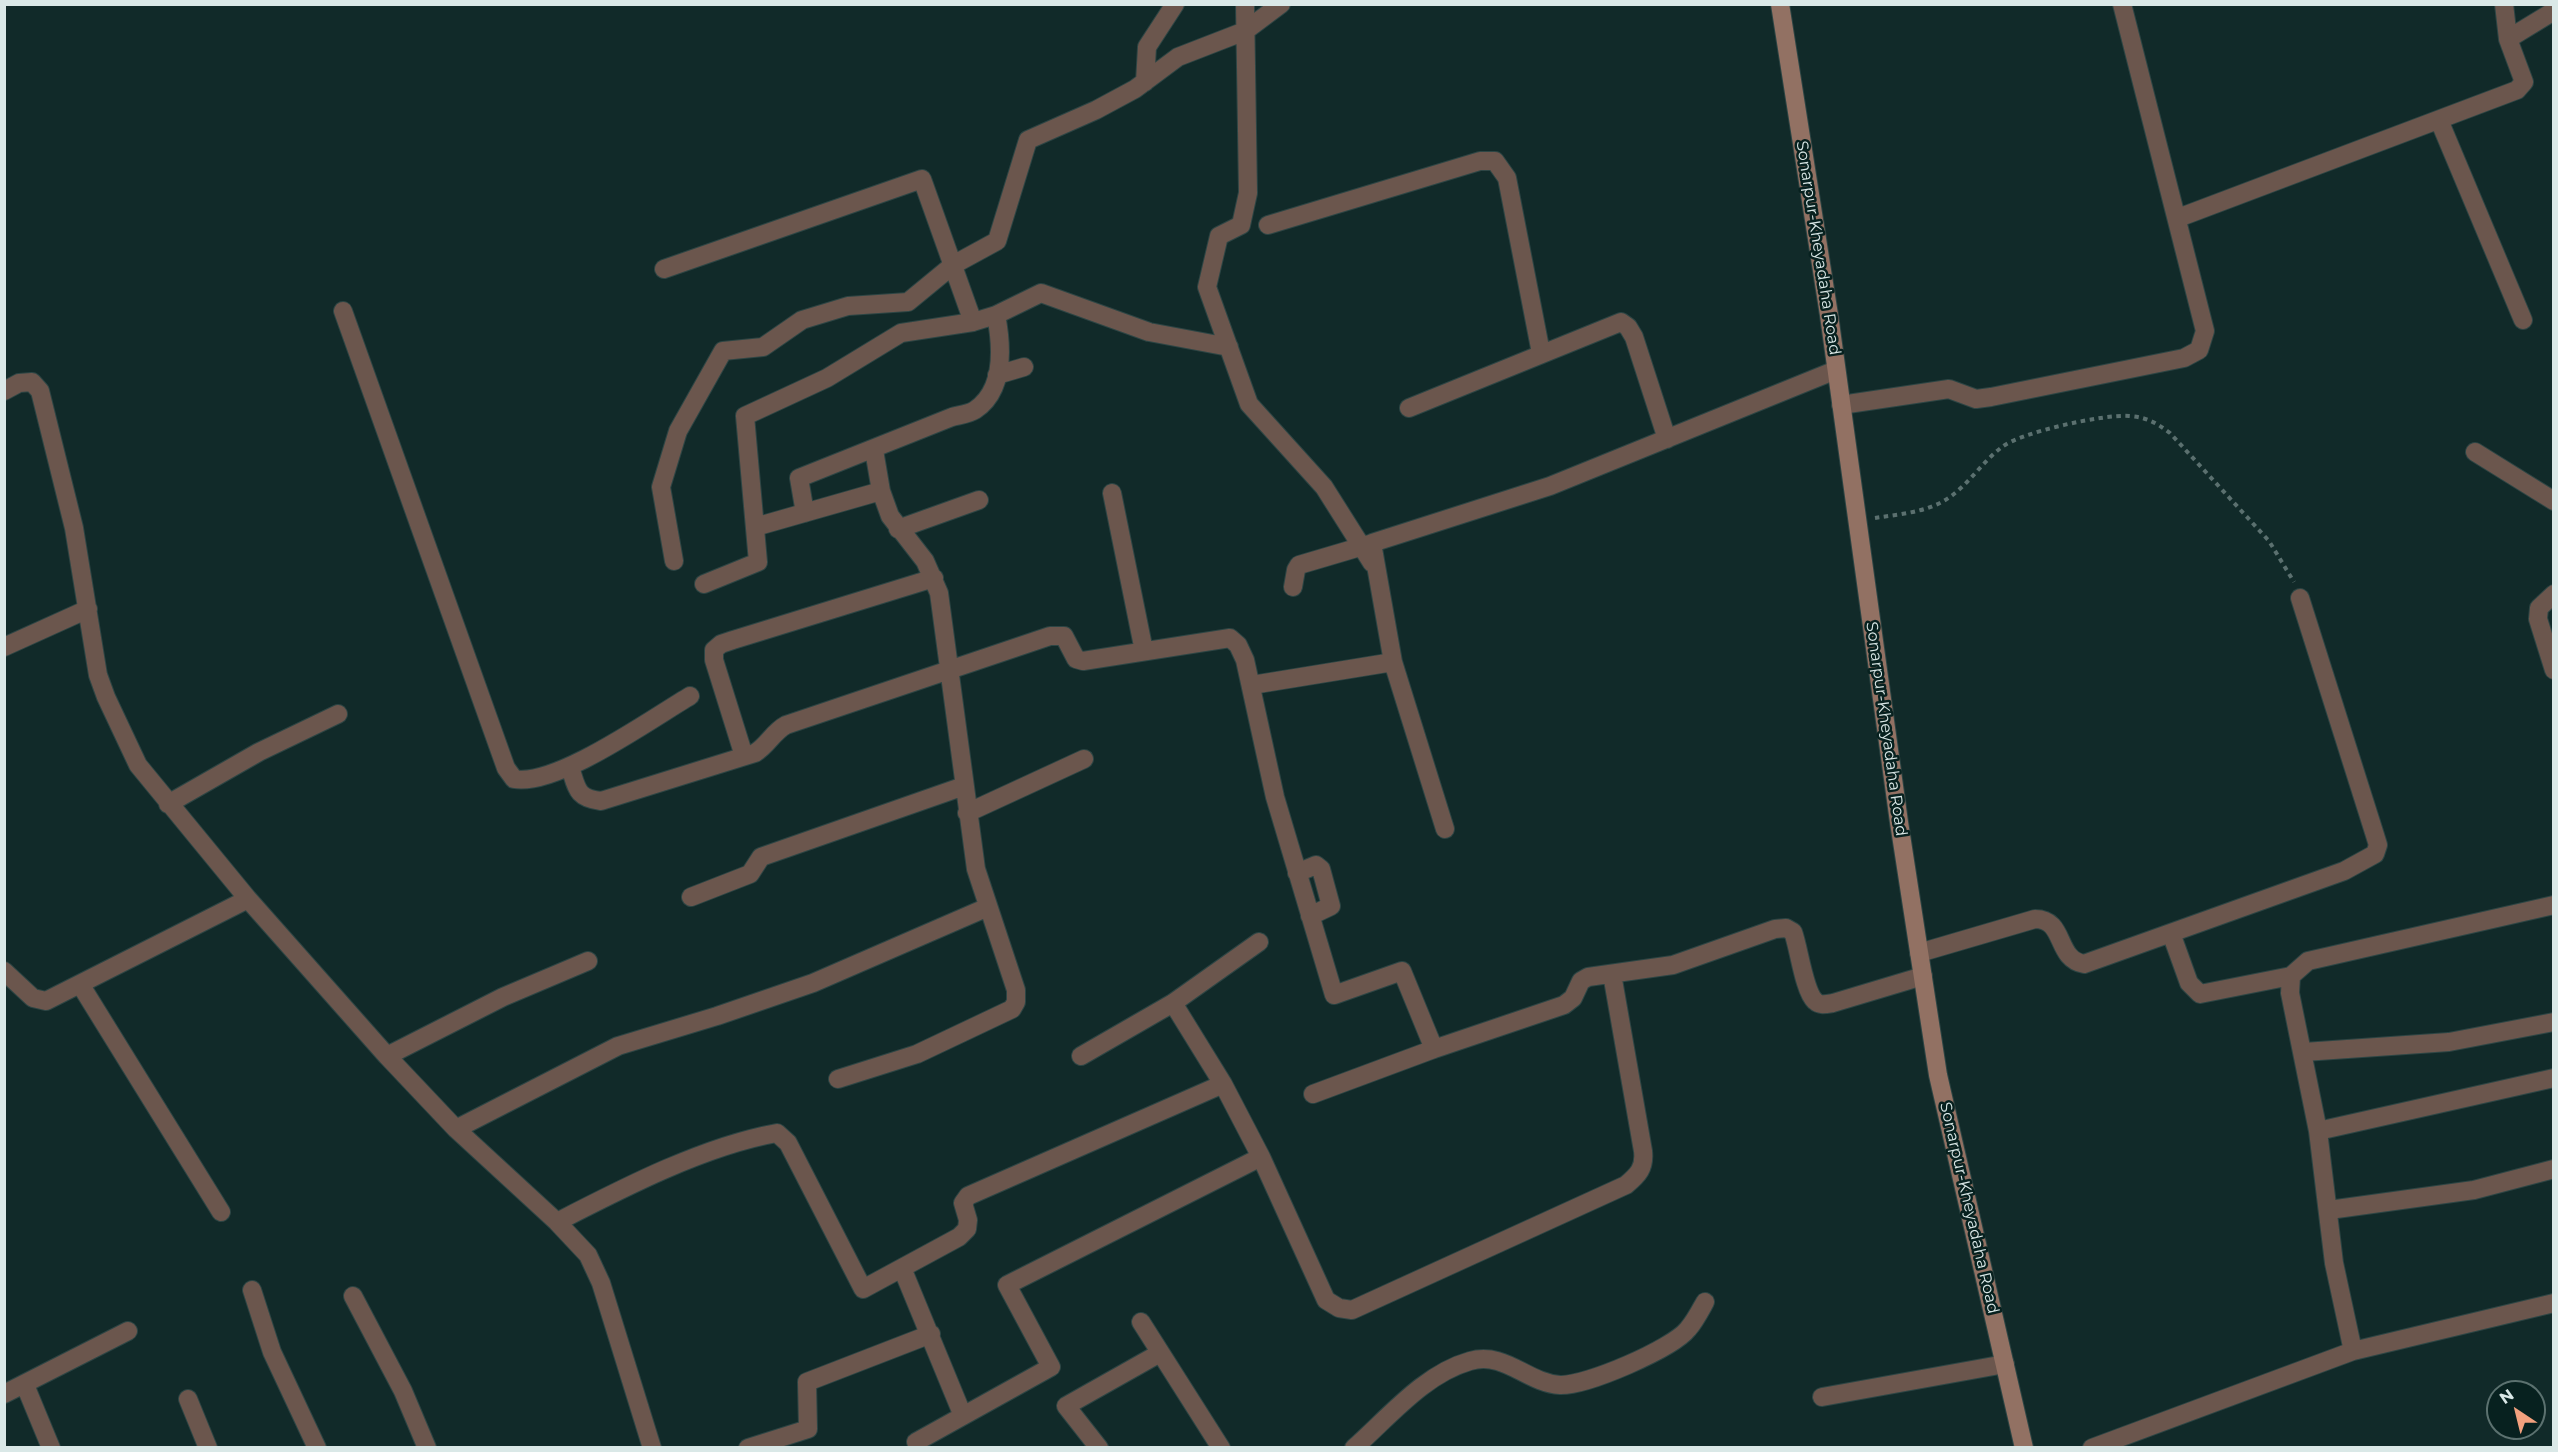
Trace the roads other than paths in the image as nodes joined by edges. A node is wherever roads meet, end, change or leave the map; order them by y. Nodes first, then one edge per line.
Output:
1 (1175, 4) edge
2 (1245, 4) edge
3 (1281, 4) edge
4 (2122, 4) edge
5 (2504, 4) edge
6 (1783, 6) edge
7 (2553, 11) edge
8 (1245, 31) junction
9 (2508, 39) junction
10 (1145, 81) junction
11 (2439, 120) junction
12 (2178, 218) junction
13 (1269, 225) dead end
14 (953, 265) junction
15 (664, 269) dead end
16 (343, 311) dead end
17 (996, 315) junction
18 (2523, 320) dead end
19 (973, 322) junction
20 (1229, 347) junction
21 (1541, 353) junction
22 (1024, 367) dead end
23 (1836, 370) junction
24 (997, 375) junction
25 (4, 391) edge
26 (1841, 405) junction
27 (1409, 408) dead end
28 (1667, 440) junction
29 (874, 450) junction
30 (2475, 452) dead end
31 (881, 491) junction
32 (1112, 493) dead end
33 (979, 500) dead end
34 (2553, 501) edge
35 (805, 513) junction
36 (755, 527) junction
37 (898, 529) junction
38 (1367, 545) junction
39 (674, 561) dead end
40 (934, 578) junction
41 (704, 585) dead end
42 (1293, 587) dead end
43 (2553, 594) edge
44 (2300, 598) road end
45 (88, 609) junction
46 (4, 647) edge
47 (1144, 651) junction
48 (1393, 662) junction
49 (948, 670) junction
50 (2553, 670) edge
51 (1252, 685) junction
52 (690, 696) dead end
53 (338, 714) dead end
54 (744, 756) junction
55 (1084, 759) dead end
56 (570, 767) junction
57 (964, 786) junction
58 (168, 804) junction
59 (967, 813) junction
60 (1445, 829) dead end
61 (691, 897) dead end
62 (248, 899) junction
63 (2553, 905) edge
64 (988, 907) junction
65 (2171, 933) junction
66 (1259, 942) dead end
67 (1919, 952) junction
68 (588, 961) dead end
69 (4, 971) edge
70 (1612, 974) junction
71 (1923, 976) junction
72 (2291, 976) junction
73 (80, 984) junction
74 (1173, 1003) junction
75 (2553, 1022) edge
76 (1434, 1048) junction
77 (2304, 1052) junction
78 (387, 1056) junction
79 (1081, 1056) dead end
80 (2553, 1078) edge
81 (838, 1079) dead end
82 (1223, 1084) junction
83 (1314, 1094) dead end
84 (456, 1129) junction
85 (2318, 1131) junction
86 (1261, 1157) junction
87 (2553, 1169) edge
88 (2329, 1210) junction
89 (220, 1212) dead end
90 (557, 1222) junction
91 (902, 1268) junction
92 (252, 1290) dead end
93 (353, 1296) dead end
94 (1705, 1302) dead end
95 (2553, 1303) edge
96 (1141, 1322) dead end
97 (128, 1331) dead end
98 (931, 1334) junction
99 (2353, 1351) junction
100 (1160, 1353) junction
101 (2005, 1364) junction
102 (25, 1385) junction
103 (4, 1394) edge
104 (1822, 1397) dead end
105 (188, 1400) dead end
106 (963, 1416) junction
107 (916, 1442) dead end
108 (51, 1448) edge
109 (208, 1448) edge
110 (317, 1448) edge
111 (427, 1448) edge
112 (652, 1448) edge
113 (748, 1448) edge
114 (1099, 1448) edge
115 (1221, 1448) edge
116 (1354, 1448) edge
117 (2024, 1448) edge
118 (2091, 1448) edge

1 - 10 street
2 - 8 street
3 - 8 street
4 - 12 street
5 - 9 street
6 - 23 main road, Sonarpur-Kheyadaha Road
7 - 9 street
8 - 10 street
8 - 20 street
9 - 11 street
10 - 14 street
11 - 12 street
11 - 18 street
12 - 26 street
13 - 21 street
14 - 15 street
14 - 19 street
14 - 39 street
16 - 56 street
17 - 19 street
17 - 20 street
17 - 24 street
19 - 36 street
20 - 38 street
21 - 27 street
21 - 28 street
22 - 24 street
23 - 26 main road, Sonarpur-Kheyadaha Road
23 - 28 street
24 - 29 street
25 - 45 street
26 - 67 main road, Sonarpur-Kheyadaha Road
28 - 38 street
29 - 31 street
29 - 35 street
30 - 34 street
31 - 35 street
31 - 37 street
32 - 47 street
33 - 37 street
35 - 36 street
36 - 41 street
37 - 40 street
38 - 42 street
38 - 48 street
40 - 49 street
40 - 54 street
43 - 50 street
44 - 65 street
45 - 46 street
45 - 58 street
47 - 49 street
47 - 51 street
48 - 51 street
48 - 60 street
49 - 54 street
49 - 57 street
51 - 76 street
52 - 56 street
53 - 58 street
54 - 56 street
55 - 59 street
57 - 59 street
57 - 61 street
58 - 62 street
59 - 64 street
62 - 73 street
62 - 78 street
63 - 72 street
64 - 81 street
64 - 84 street
65 - 67 street
65 - 72 street
66 - 74 street
67 - 71 main road, Sonarpur-Kheyadaha Road
68 - 78 street
69 - 73 street
70 - 71 street
70 - 76 street
70 - 86 street
71 - 101 main road, Sonarpur-Kheyadaha Road
72 - 77 street
73 - 89 street
74 - 79 street
74 - 82 street
75 - 77 street
76 - 83 street
77 - 85 street
78 - 84 street
80 - 85 street
82 - 86 street
82 - 91 street
84 - 90 street
85 - 88 street
86 - 106 street
87 - 88 street
88 - 99 street
90 - 91 street
90 - 112 street
91 - 98 street
92 - 110 street
93 - 111 street
94 - 116 street
95 - 99 street
96 - 100 street
97 - 102 street
98 - 106 street
98 - 113 street
99 - 118 street
100 - 114 street
100 - 115 street
101 - 104 street
101 - 117 main road, Sonarpur-Kheyadaha Road
102 - 103 street
102 - 108 street
105 - 109 street
106 - 107 street

